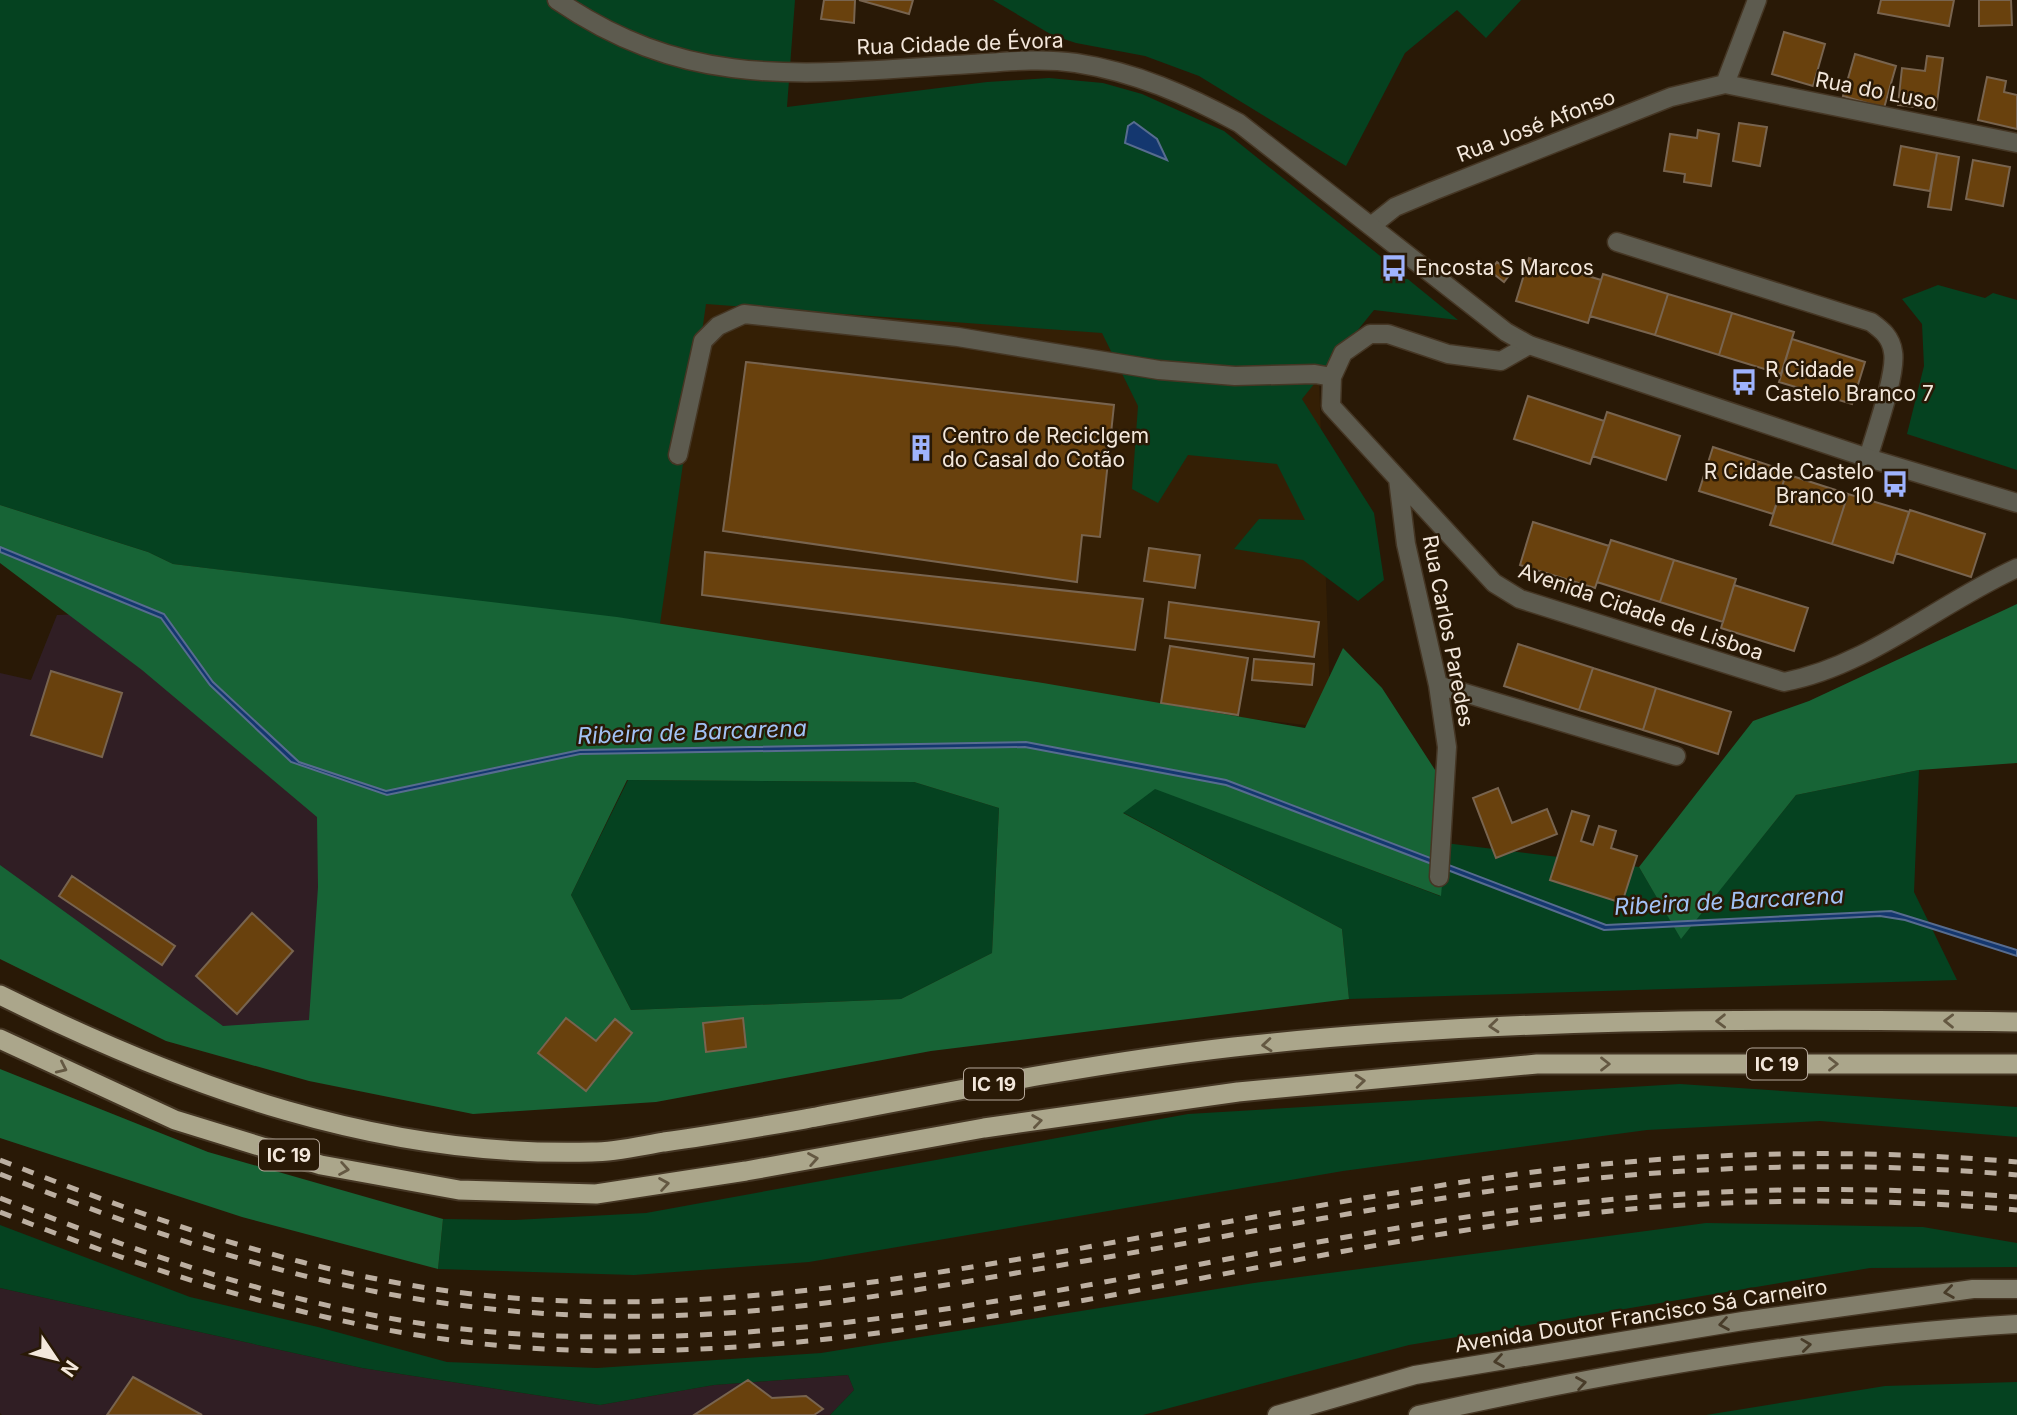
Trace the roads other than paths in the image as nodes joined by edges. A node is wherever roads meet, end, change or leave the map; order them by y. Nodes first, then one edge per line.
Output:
1 (557, 0) edge
2 (1757, 0) edge
3 (1725, 84) junction
4 (2017, 143) edge
5 (1371, 226) junction
6 (1617, 242) dead end
7 (1529, 345) junction
8 (1323, 376) junction
9 (678, 455) dead end
10 (1868, 458) junction
11 (1398, 479) junction
12 (2017, 503) edge
13 (2017, 568) edge
14 (1438, 685) junction
15 (1675, 756) dead end
16 (1440, 877) dead end
17 (0, 995) edge
18 (2017, 1022) edge
19 (0, 1039) edge
20 (2017, 1064) edge
21 (2017, 1289) edge
22 (2017, 1324) edge
23 (1277, 1415) edge
24 (1418, 1415) edge

1 - 5 street, Rua Cidade de Évora
2 - 3 street
3 - 4 street, Rua do Luso
3 - 5 street, Rua José Afonso
5 - 7 street, Rua Cidade de Évora
6 - 10 street
7 - 8 street
7 - 10 street, Rua Cidade de Évora
8 - 9 street
8 - 11 street, Avenida Cidade de Lisboa
10 - 12 street, Rua Cidade de Évora
11 - 13 street, Avenida Cidade de Lisboa
11 - 14 street, Rua Carlos Paredes
14 - 15 street
14 - 16 street, Rua Carlos Paredes
18 -> 17 highway, IC 19
19 -> 20 highway, IC 19
21 -> 23 main road, Avenida Doutor Francisco Sá Carneiro
24 -> 22 main road

